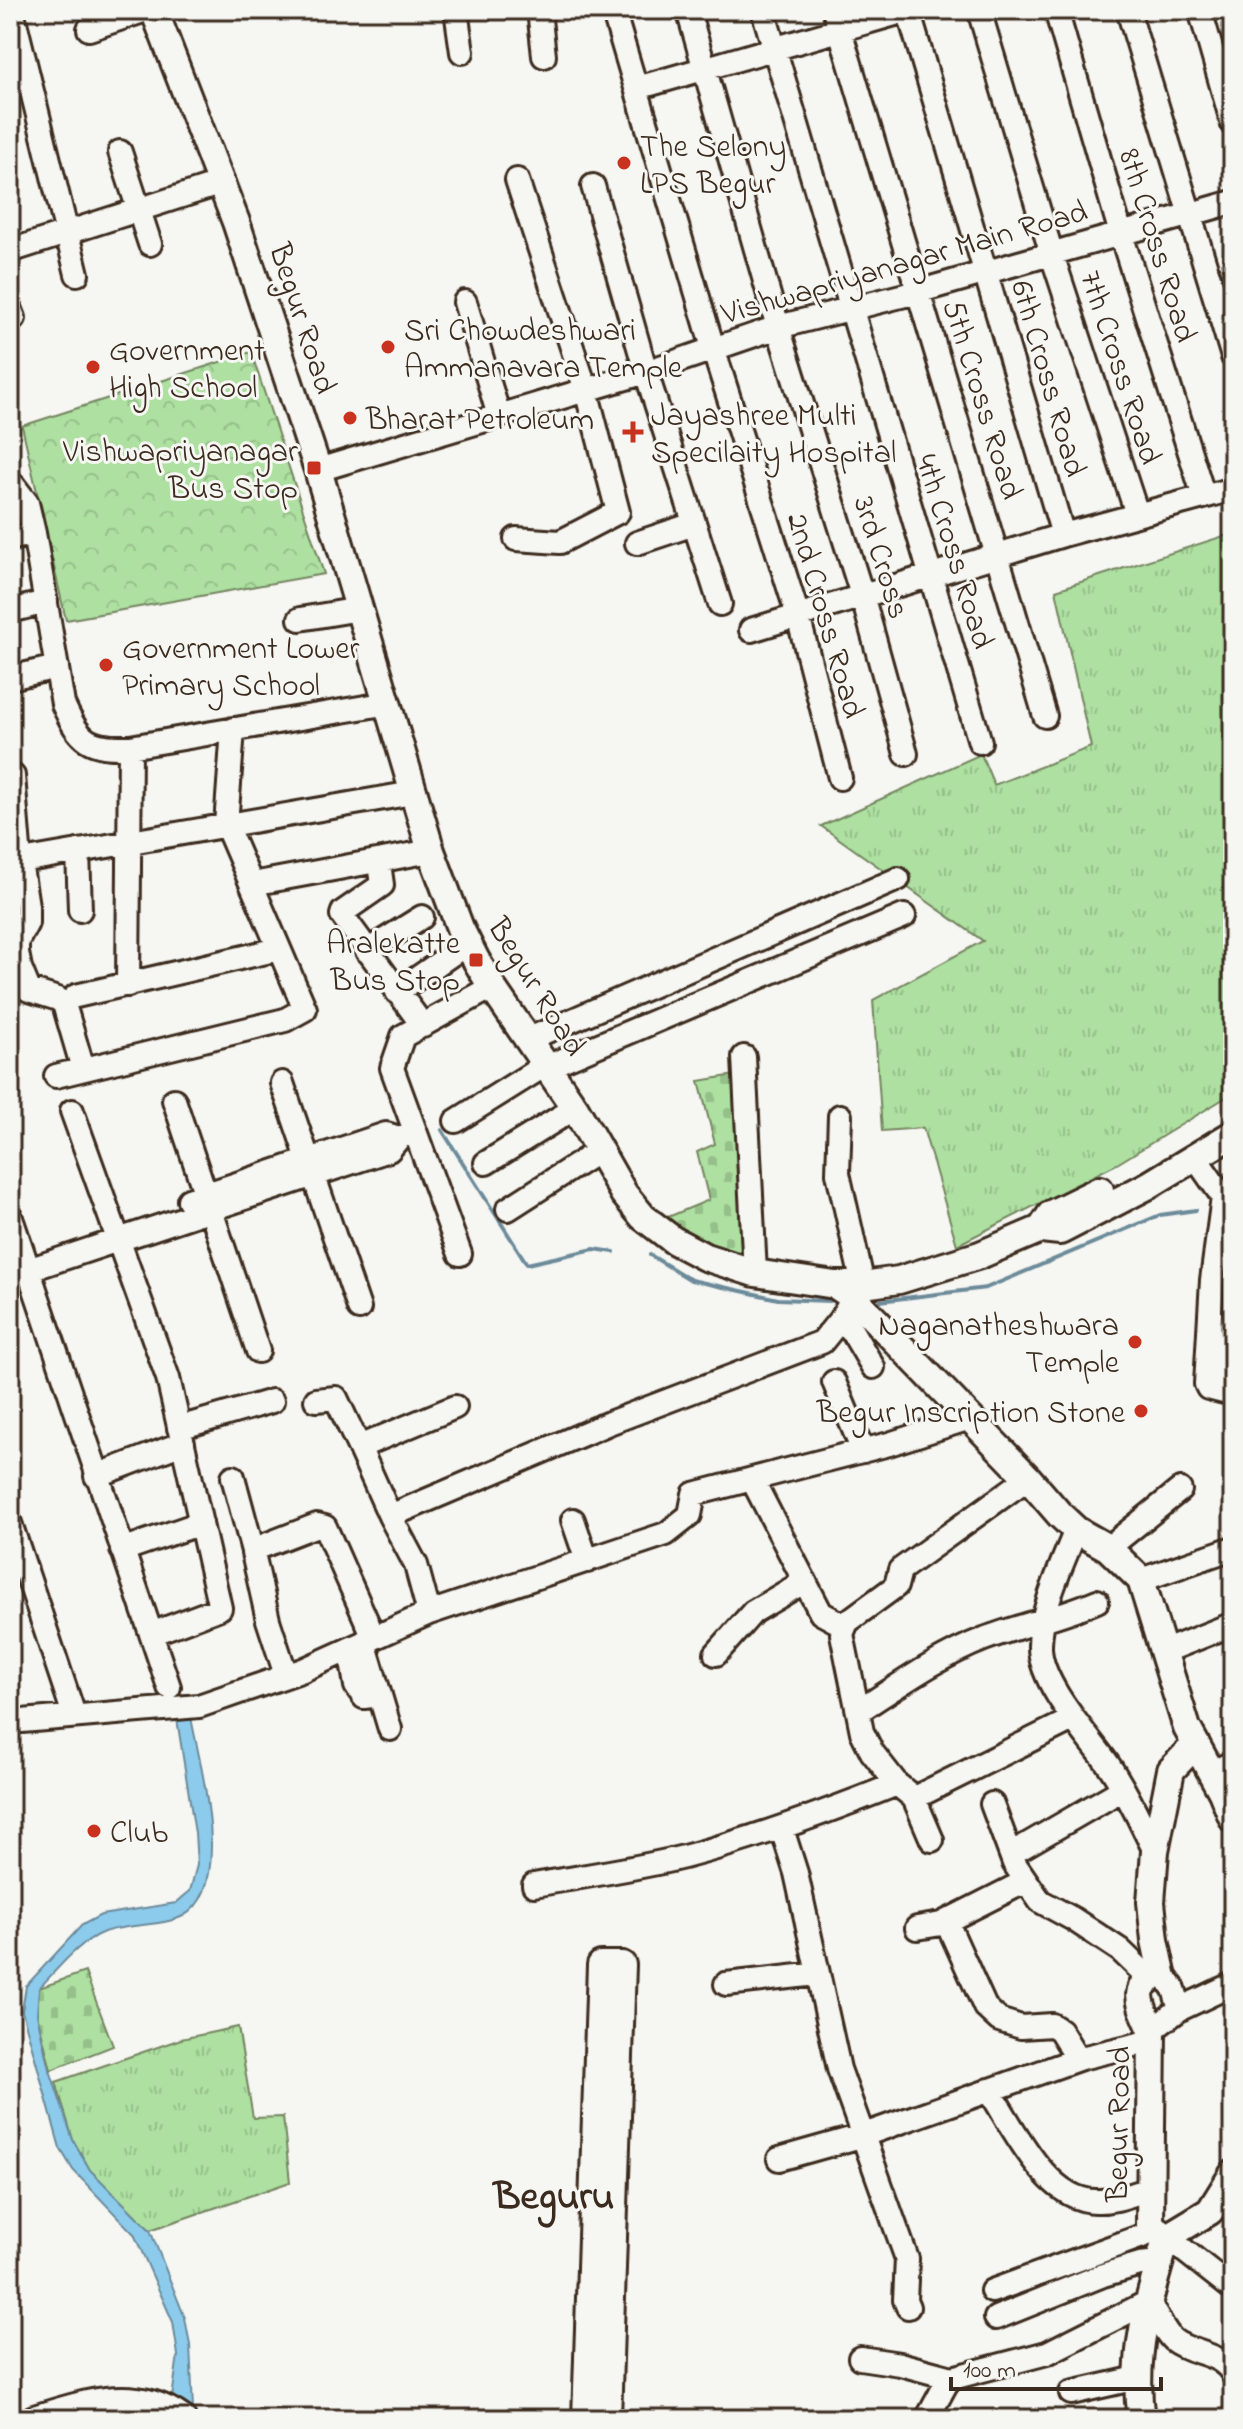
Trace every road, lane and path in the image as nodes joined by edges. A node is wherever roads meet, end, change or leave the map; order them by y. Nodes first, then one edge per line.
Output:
1 (12, 10) edge
2 (146, 10) edge
3 (154, 10) edge
4 (456, 10) edge
5 (539, 10) edge
6 (613, 10) edge
7 (688, 10) edge
8 (763, 10) edge
9 (908, 10) edge
10 (979, 10) edge
11 (1056, 10) edge
12 (1128, 10) edge
13 (1200, 10) edge
14 (837, 20) edge
15 (89, 29) dead end
16 (774, 49) junction
17 (462, 52) dead end
18 (544, 56) dead end
19 (706, 69) junction
20 (637, 88) junction
21 (1233, 125) edge
22 (120, 152) dead end
23 (517, 180) dead end
24 (222, 183) junction
25 (593, 186) dead end
26 (1233, 202) edge
27 (139, 210) junction
28 (1190, 215) junction
29 (67, 233) junction
30 (1121, 234) junction
31 (150, 244) dead end
32 (10, 251) edge
33 (1052, 255) junction
34 (986, 272) junction
35 (77, 274) dead end
36 (917, 292) junction
37 (465, 302) dead end
38 (850, 310) junction
39 (778, 327) junction
40 (713, 348) junction
41 (1233, 357) edge
42 (646, 372) junction
43 (586, 390) junction
44 (499, 416) junction
45 (318, 470) junction
46 (10, 481) edge
47 (1233, 489) edge
48 (1204, 497) junction
49 (1137, 514) junction
50 (694, 524) junction
51 (34, 533) junction
52 (1063, 535) junction
53 (10, 539) edge
54 (516, 539) dead end
55 (637, 543) dead end
56 (998, 555) junction
57 (929, 574) junction
58 (862, 595) junction
59 (46, 602) junction
60 (720, 604) dead end
61 (360, 609) junction
62 (10, 611) edge
63 (798, 616) junction
64 (300, 619) dead end
65 (751, 630) dead end
66 (57, 667) junction
67 (10, 678) edge
68 (389, 703) junction
69 (1045, 716) dead end
70 (233, 729) junction
71 (980, 742) dead end
72 (130, 747) junction
73 (906, 754) dead end
74 (13, 776) dead end
75 (840, 778) dead end
76 (413, 793) junction
77 (226, 825) junction
78 (130, 842) junction
79 (78, 851) junction
80 (431, 851) junction
81 (15, 862) edge
82 (379, 863) junction
83 (898, 879) dead end
84 (252, 884) junction
85 (80, 910) dead end
86 (904, 916) dead end
87 (422, 917) dead end
88 (468, 943) junction
89 (279, 949) junction
90 (367, 951) junction
91 (128, 985) junction
92 (492, 987) junction
93 (397, 992) junction
94 (76, 996) dead end
95 (423, 1026) junction
96 (529, 1039) junction
97 (744, 1057) dead end
98 (548, 1065) junction
99 (83, 1069) junction
100 (56, 1076) dead end
101 (282, 1083) dead end
102 (174, 1100) dead end
103 (575, 1108) junction
104 (72, 1111) dead end
105 (840, 1116) dead end
106 (456, 1121) dead end
107 (1230, 1126) edge
108 (407, 1134) junction
109 (600, 1150) junction
110 (1195, 1157) junction
111 (486, 1163) dead end
112 (311, 1168) junction
113 (1228, 1196) edge
114 (210, 1202) junction
115 (508, 1209) dead end
116 (10, 1215) edge
117 (1041, 1229) junction
118 (116, 1233) junction
119 (460, 1254) dead end
120 (18, 1266) edge
121 (755, 1273) junction
122 (848, 1296) junction
123 (359, 1308) dead end
124 (1233, 1318) edge
125 (258, 1351) dead end
126 (873, 1367) dead end
127 (834, 1382) dead end
128 (316, 1400) dead end
129 (272, 1401) dead end
130 (455, 1407) dead end
131 (970, 1418) junction
132 (181, 1435) junction
133 (359, 1447) junction
134 (863, 1451) junction
135 (96, 1476) junction
136 (233, 1477) dead end
137 (1028, 1478) junction
138 (752, 1479) junction
139 (1180, 1490) dead end
140 (390, 1516) junction
141 (573, 1520) dead end
142 (10, 1523) edge
143 (201, 1523) junction
144 (1076, 1530) junction
145 (1108, 1548) junction
146 (1233, 1548) edge
147 (122, 1550) junction
148 (253, 1551) junction
149 (587, 1561) junction
150 (18, 1576) edge
151 (1141, 1580) junction
152 (805, 1581) junction
153 (1097, 1601) dead end
154 (429, 1613) junction
155 (1045, 1621) junction
156 (1233, 1624) edge
157 (845, 1626) junction
158 (151, 1634) junction
159 (363, 1643) junction
160 (1163, 1652) junction
161 (716, 1654) dead end
162 (286, 1675) junction
163 (169, 1687) dead end
164 (859, 1711) junction
165 (74, 1715) junction
166 (1073, 1719) junction
167 (10, 1722) edge
168 (390, 1729) dead end
169 (1196, 1744) junction
170 (1222, 1768) edge
171 (1123, 1789) junction
172 (906, 1791) junction
173 (992, 1804) dead end
174 (1233, 1819) edge
175 (782, 1829) junction
176 (932, 1840) dead end
177 (1155, 1851) junction
178 (1011, 1854) junction
179 (1026, 1881) junction
180 (534, 1885) dead end
181 (941, 1924) junction
182 (917, 1928) dead end
183 (817, 1974) junction
184 (1156, 1975) junction
185 (726, 1984) dead end
186 (1233, 1984) edge
187 (1180, 2009) junction
188 (1152, 2036) junction
189 (1081, 2058) junction
190 (989, 2090) junction
191 (861, 2136) junction
192 (779, 2159) dead end
193 (1233, 2174) edge
194 (1150, 2189) junction
195 (1162, 2234) junction
196 (1159, 2262) junction
197 (1233, 2289) edge
198 (992, 2291) dead end
199 (1148, 2302) junction
200 (908, 2307) dead end
201 (996, 2318) dead end
202 (860, 2358) dead end
203 (1233, 2374) edge
204 (952, 2378) junction
205 (1137, 2378) junction
206 (1071, 2393) dead end
207 (34, 2419) edge
208 (111, 2419) edge
209 (138, 2419) edge
210 (182, 2419) edge
211 (586, 2419) edge
212 (607, 2419) edge
213 (927, 2419) edge
214 (1141, 2419) edge

1 - 29 street
2 - 15 street
3 - 24 main road, Begur Road
4 - 17 street
5 - 18 street
6 - 20 street, 2nd Cross Road
7 - 19 street, 3rd Cross
8 - 16 street, 4th Cross Road
9 - 14 street
9 - 34 street, 6th Cross Road
10 - 33 street, 7th Cross Road
11 - 30 street, 8th Cross Road
12 - 28 street
13 - 21 street
14 - 16 street
14 - 36 street, 5th Cross Road
16 - 19 street
16 - 38 street, 4th Cross Road
19 - 20 street
19 - 39 street, 3rd Cross
20 - 40 street, 2nd Cross Road
22 - 27 street
23 - 43 street
24 - 27 street
24 - 45 main road, Begur Road
25 - 42 street
26 - 28 street, Vishwapriyanagar Main Road
27 - 29 street
27 - 31 street
28 - 30 street, Vishwapriyanagar Main Road
28 - 41 street
29 - 32 street
29 - 35 street
30 - 33 street, Vishwapriyanagar Main Road
30 - 48 street, 8th Cross Road
33 - 34 street, Vishwapriyanagar Main Road
33 - 49 street, 7th Cross Road
34 - 36 street, Vishwapriyanagar Main Road
34 - 52 street, 6th Cross Road
36 - 38 street, Vishwapriyanagar Main Road
36 - 56 street, 5th Cross Road
37 - 44 street
38 - 39 street, Vishwapriyanagar Main Road
38 - 57 street, 4th Cross Road
39 - 40 street, Vishwapriyanagar Main Road
39 - 58 street, 3rd Cross
40 - 42 street, Vishwapriyanagar Main Road
40 - 63 street, 2nd Cross Road
42 - 43 street, Vishwapriyanagar Main Road
42 - 50 street
43 - 44 street, Vishwapriyanagar Main Road
43 - 54 street
44 - 45 street, Vishwapriyanagar Main Road
45 - 61 main road, Begur Road
46 - 51 street
47 - 48 street
48 - 49 street
49 - 52 street
50 - 55 street
50 - 60 street
51 - 53 street
51 - 59 street
52 - 56 street
56 - 57 street
56 - 69 street, 5th Cross Road
57 - 58 street
57 - 71 street, 4th Cross Road
58 - 63 street
58 - 73 street, 3rd Cross
59 - 62 street
59 - 66 street
61 - 64 street
61 - 68 main road, Begur Road
63 - 65 street
63 - 75 street, 2nd Cross Road
66 - 67 street
66 - 72 street
68 - 70 street
68 - 76 main road, Begur Road
70 - 72 street
70 - 77 street
72 - 78 street
74 - 81 street
76 - 77 street
76 - 80 main road, Begur Road
77 - 78 street
77 - 84 street
78 - 79 street
78 - 91 street
79 - 81 street
79 - 85 street
80 - 82 street
80 - 88 main road, Begur Road
81 - 99 street
82 - 84 street
82 - 90 street
83 - 96 street
84 - 89 street
86 - 98 street
87 - 90 street
88 - 92 main road, Begur Road
88 - 93 street
89 - 91 street
89 - 99 street
90 - 93 street
91 - 94 street
92 - 95 street
92 - 96 main road, Begur Road
93 - 95 street
95 - 108 street
96 - 98 main road, Begur Road
97 - 121 street
98 - 103 main road, Begur Road
98 - 106 street
99 - 100 street
101 - 112 street
102 - 114 street
103 - 109 main road, Begur Road
103 - 111 street
104 - 118 street
105 - 122 street
107 - 110 main road
107 - 117 main road
108 - 112 street
108 - 119 street
109 - 115 street
109 - 121 main road, Begur Road
110 - 113 street
110 - 117 main road
112 - 114 street
112 - 123 street
113 - 124 street
114 - 118 street
114 - 125 street
116 - 120 street
117 - 122 main road, Begur Road
118 - 120 street
118 - 132 street
120 - 135 street
121 - 122 main road, Begur Road
122 - 126 street
122 - 131 main road
122 - 140 street
127 - 134 street
128 - 133 street
129 - 132 street
130 - 133 street
131 - 134 street
131 - 137 main road
132 - 135 street
132 - 143 street
133 - 140 street
134 - 138 street
135 - 147 street
136 - 148 street
137 - 144 main road
137 - 157 street
138 - 149 street
138 - 152 street
139 - 145 street
140 - 154 street
141 - 149 street
142 - 150 street
143 - 147 street
143 - 158 street
144 - 145 main road
144 - 155 street
145 - 151 main road
146 - 151 street
147 - 158 street
148 - 159 street
148 - 162 street
149 - 154 street
150 - 165 street
151 - 160 main road
152 - 157 street
152 - 161 street
153 - 155 street
154 - 159 street
155 - 164 street
155 - 166 street
156 - 160 street
157 - 164 street
158 - 163 street
159 - 162 street
159 - 168 street
160 - 169 main road
162 - 165 street
164 - 172 street
165 - 167 street
166 - 171 street
166 - 172 street
169 - 170 main road
169 - 177 main road, Begur Road
170 - 174 main road
171 - 177 street
171 - 178 street
172 - 175 street
172 - 176 street
173 - 178 street
175 - 180 street
175 - 183 street
177 - 184 main road, Begur Road
178 - 179 street
179 - 181 street
179 - 184 street
181 - 182 street
181 - 189 street
183 - 185 street
183 - 191 street
184 - 187 street
184 - 188 main road, Begur Road
186 - 187 street
187 - 188 street
188 - 189 street
188 - 194 main road, Begur Road
189 - 190 street
190 - 191 street
190 - 194 street
191 - 192 street
191 - 200 street
193 - 195 main road, Begur Road
194 - 195 main road, Begur Road
195 - 196 main road
195 - 197 street
195 - 198 street
196 - 199 main road
196 - 201 street
199 - 203 street
199 - 204 street
199 - 205 main road
202 - 204 street
204 - 213 street
205 - 206 street
205 - 214 main road
207 - 210 main road
208 - 209 main road
211 - 212 main road

